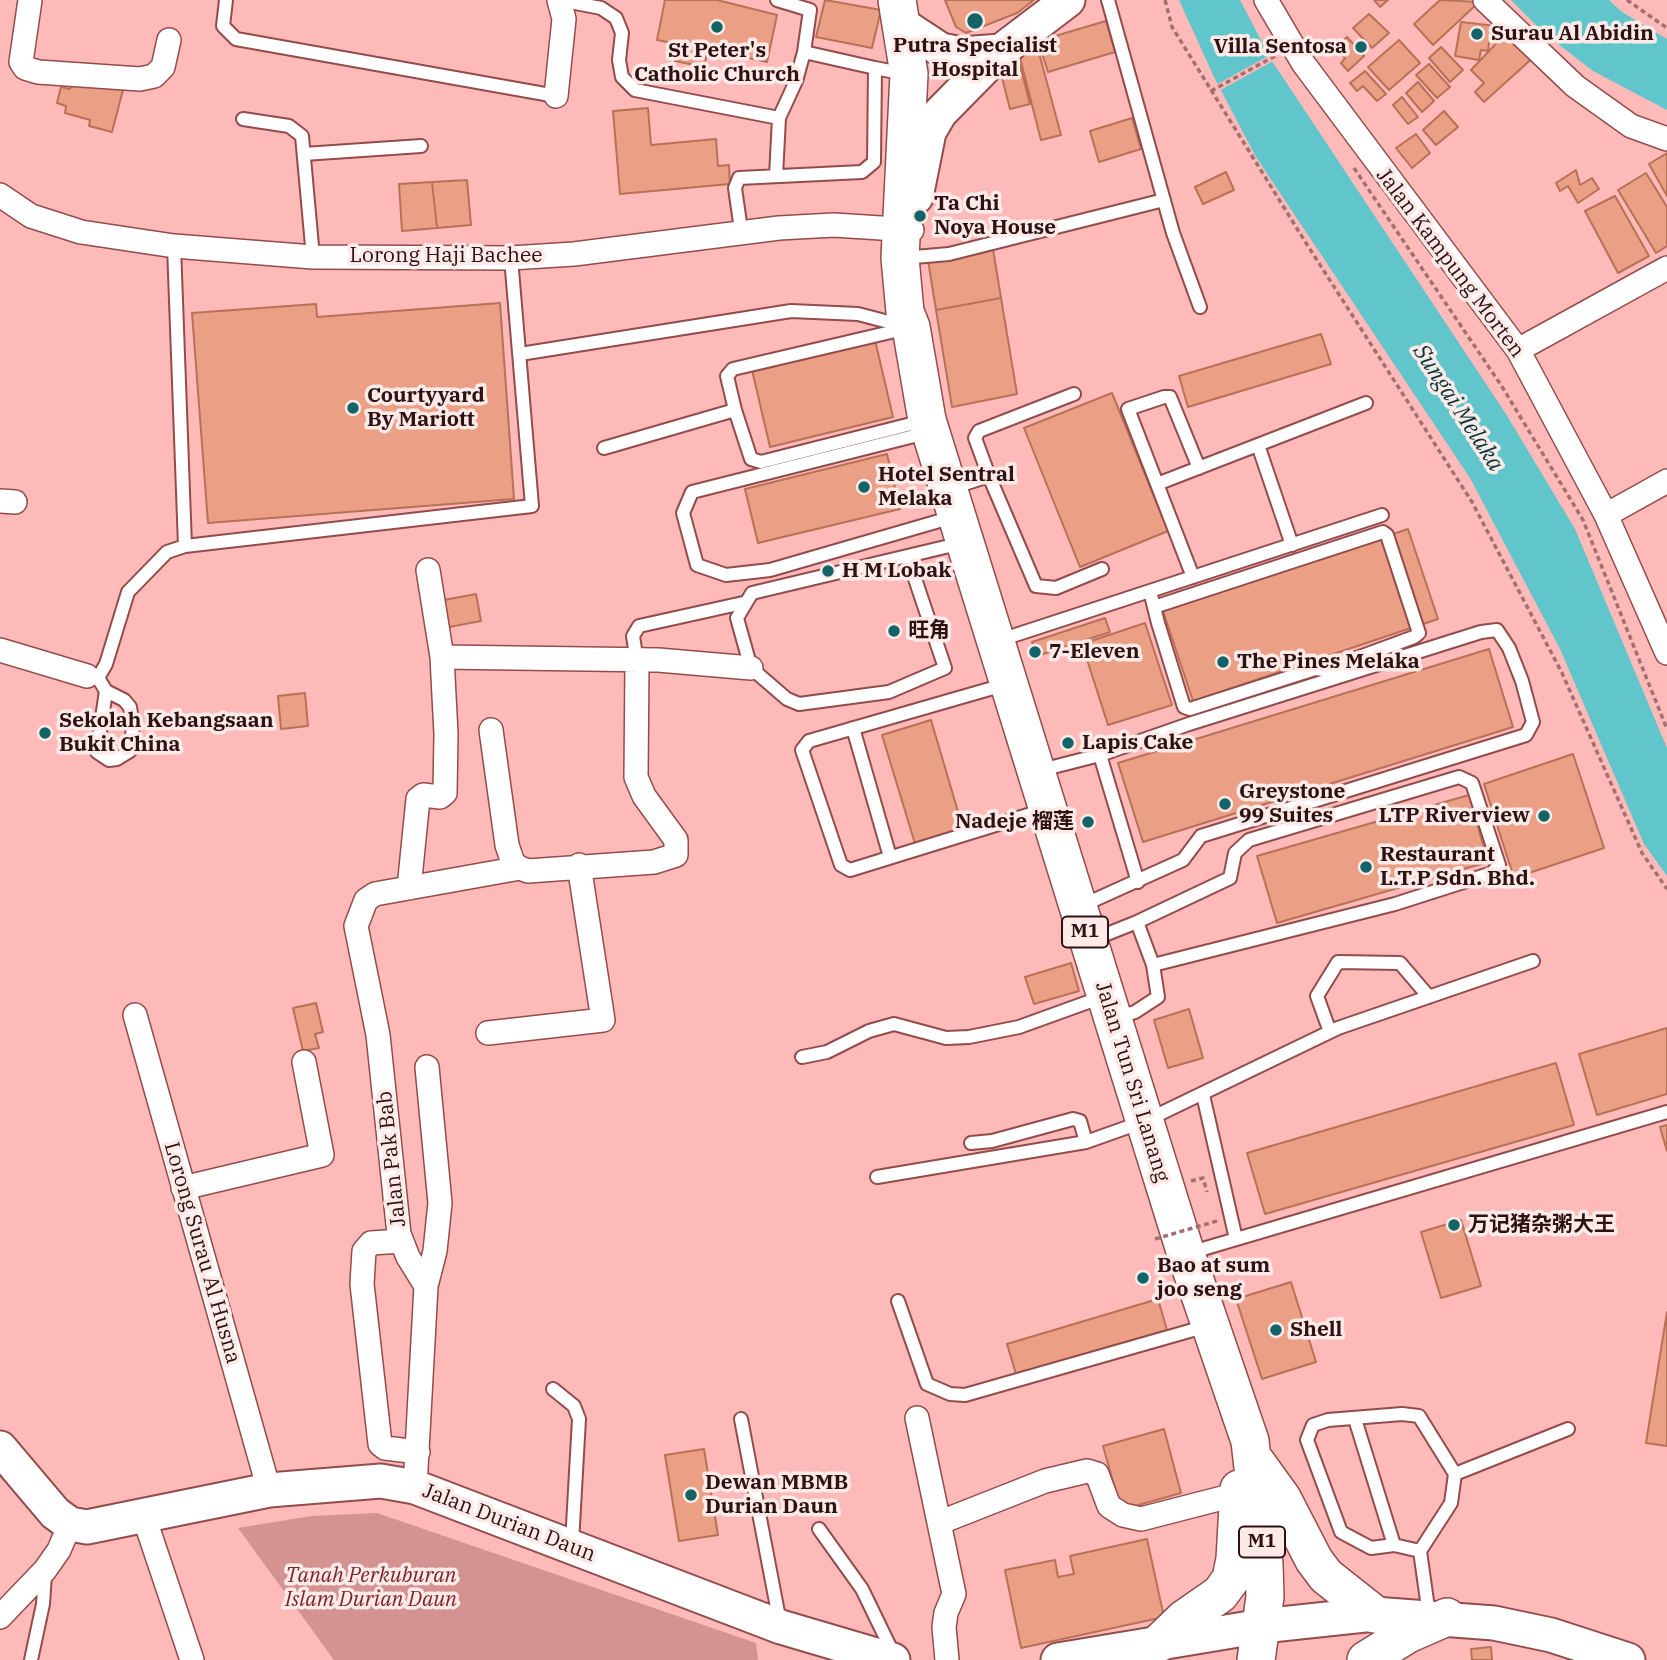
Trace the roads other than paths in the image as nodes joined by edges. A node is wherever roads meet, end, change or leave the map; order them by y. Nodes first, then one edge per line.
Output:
1 (30, 0) edge
2 (226, 0) edge
3 (560, 0) edge
4 (777, 0) edge
5 (1068, 0) edge
6 (1108, 0) edge
7 (1266, 0) edge
8 (1485, 0) edge
9 (900, 12) edge
10 (169, 40) dead end
11 (1000, 51) junction
12 (804, 52) junction
13 (892, 71) junction
14 (556, 96) joint
15 (779, 118) junction
16 (243, 119) dead end
17 (1667, 138) edge
18 (421, 146) dead end
19 (304, 154) junction
20 (775, 176) junction
21 (0, 195) edge
22 (1164, 201) junction
23 (741, 230) junction
24 (907, 244) junction
25 (174, 246) junction
26 (313, 257) junction
27 (511, 258) junction
28 (1667, 268) edge
29 (1200, 307) dead end
30 (911, 327) junction
31 (1518, 350) junction
32 (520, 354) junction
33 (1074, 394) dead end
34 (1366, 403) dead end
35 (735, 410) junction
36 (929, 426) junction
37 (1258, 445) junction
38 (604, 448) dead end
39 (1199, 468) junction
40 (989, 476) junction
41 (1667, 481) edge
42 (1157, 484) junction
43 (1606, 514) junction
44 (1382, 515) dead end
45 (956, 516) junction
46 (1292, 545) junction
47 (185, 546) junction
48 (908, 558) junction
49 (1102, 569) dead end
50 (428, 570) dead end
51 (1193, 577) junction
52 (1150, 591) junction
53 (743, 603) junction
54 (1154, 607) junction
55 (997, 641) junction
56 (0, 650) edge
57 (1667, 653) edge
58 (442, 657) junction
59 (637, 662) junction
60 (751, 668) junction
61 (87, 676) dead end
62 (1010, 683) junction
63 (106, 691) junction
64 (853, 728) junction
65 (491, 730) dead end
66 (1100, 755) junction
67 (1036, 772) junction
68 (1047, 809) junction
69 (890, 857) junction
70 (579, 865) junction
71 (520, 868) junction
72 (1139, 882) junction
73 (409, 888) junction
74 (1137, 922) junction
75 (1083, 924) junction
76 (1533, 961) dead end
77 (1153, 965) junction
78 (1429, 997) junction
79 (1109, 1007) junction
80 (135, 1015) dead end
81 (1330, 1032) junction
82 (488, 1033) dead end
83 (802, 1057) dead end
84 (304, 1062) dead end
85 (427, 1066) dead end
86 (1203, 1095) junction
87 (1667, 1112) edge
88 (1145, 1121) junction
89 (1086, 1142) junction
90 (971, 1143) dead end
91 (877, 1177) dead end
92 (183, 1188) junction
93 (1236, 1239) junction
94 (401, 1241) junction
95 (1170, 1247) junction
96 (426, 1286) junction
97 (898, 1301) dead end
98 (1211, 1325) junction
99 (553, 1389) dead end
100 (917, 1418) dead end
101 (741, 1419) dead end
102 (1355, 1419) junction
103 (1568, 1429) dead end
104 (0, 1448) edge
105 (1252, 1450) junction
106 (418, 1452) junction
107 (1455, 1474) junction
108 (415, 1487) junction
109 (269, 1490) junction
110 (1238, 1494) junction
111 (144, 1517) junction
112 (941, 1522) junction
113 (70, 1524) junction
114 (819, 1529) dead end
115 (1394, 1545) junction
116 (571, 1547) junction
117 (1420, 1551) junction
118 (45, 1570) junction
119 (1374, 1614) junction
120 (0, 1617) edge
121 (1438, 1617) junction
122 (781, 1627) junction
123 (1259, 1643) edge
124 (1146, 1650) edge
125 (31, 1660) edge
126 (192, 1660) edge
127 (894, 1660) edge
128 (947, 1660) edge
129 (1058, 1660) edge
130 (1366, 1660) edge
131 (1628, 1660) edge

1 - 10 street
2 - 14 lane
3 - 14 street
3 - 15 lane
4 - 12 lane
5 - 11 street
6 - 22 lane
7 - 31 street, Jalan Kampung Morten
8 - 17 street
9 - 11 street
9 - 13 main road, Jalan Tun Sri Lanang
11 - 24 street
12 - 13 lane
12 - 15 lane
13 - 20 lane
13 - 24 main road, Jalan Tun Sri Lanang
15 - 20 lane
16 - 19 lane
18 - 19 lane
19 - 26 lane
20 - 23 lane
21 - 25 street, Lorong Haji Bachee
22 - 24 lane
22 - 29 lane
23 - 24 street, Lorong Haji Bachee
23 - 27 street, Lorong Haji Bachee
24 - 30 main road, Jalan Tun Sri Lanang / M1
25 - 26 street, Lorong Haji Bachee
25 - 47 lane
26 - 27 street, Lorong Haji Bachee
27 - 32 lane
28 - 31 street
30 - 32 lane
30 - 35 lane
30 - 36 main road, Jalan Tun Sri Lanang / M1
31 - 43 street, Jalan Kampung Morten
32 - 47 lane
33 - 40 lane
34 - 37 lane
35 - 36 lane
35 - 38 lane
36 - 45 main road, Jalan Tun Sri Lanang / M1
36 - 45 lane
37 - 39 lane
37 - 46 lane
39 - 42 lane
39 - 42 lane
40 - 45 lane
40 - 49 lane
41 - 43 street
42 - 51 lane
43 - 57 street, Jalan Kampung Morten
44 - 46 lane
45 - 48 lane
45 - 55 main road, Jalan Tun Sri Lanang / M1
46 - 51 lane
47 - 63 lane
48 - 53 lane
48 - 60 lane
50 - 58 street
51 - 52 lane
52 - 54 lane
52 - 55 lane
53 - 59 lane
53 - 60 lane
54 - 54 lane
55 - 62 main road, Jalan Tun Sri Lanang / M1
56 - 61 street
58 - 59 street
58 - 73 street
59 - 60 street
59 - 70 street
62 - 64 lane
62 - 67 main road, Jalan Tun Sri Lanang / M1
63 - 63 lane
64 - 69 lane
64 - 69 lane
65 - 71 street
66 - 67 lane
66 - 72 lane
66 - 72 lane
67 - 68 main road, Jalan Tun Sri Lanang / M1
68 - 69 lane
68 - 75 main road, Jalan Tun Sri Lanang / M1
70 - 71 street
70 - 82 street
71 - 73 street
72 - 75 lane
73 - 94 street, Jalan Pak Bab
74 - 75 lane
74 - 77 lane
74 - 77 lane
75 - 79 main road, Jalan Tun Sri Lanang / M1
76 - 78 lane
77 - 79 lane
78 - 81 lane
78 - 81 lane
79 - 83 lane
79 - 88 main road, Jalan Tun Sri Lanang / M1
80 - 92 street, Lorong Surau Al Husna
81 - 86 lane
84 - 92 street
85 - 96 street
86 - 88 lane
86 - 93 lane
87 - 93 lane
88 - 89 lane
88 - 95 main road, Jalan Tun Sri Lanang / M1
89 - 90 lane
89 - 91 lane
92 - 109 street, Lorong Surau Al Husna
93 - 95 lane
94 - 96 street, Jalan Pak Bab
94 - 106 street
95 - 98 main road, Jalan Tun Sri Lanang / M1
96 - 106 street
97 - 98 lane
98 - 105 main road, Jalan Tun Sri Lanang / M1
99 - 116 lane
100 - 112 street
101 - 122 lane
102 - 107 lane
102 - 115 lane
102 - 115 lane
103 - 107 lane
104 - 113 street
105 - 110 main road
105 - 119 main road
105 - 123 main road, Jalan Tun Sri Lanang / M1
106 - 108 street
107 - 117 lane
108 - 109 street, Jalan Durian Daun
108 - 116 street, Jalan Durian Daun
109 - 111 street, Jalan Durian Daun
110 - 112 street
110 - 124 main road
111 - 113 street, Jalan Durian Daun
111 - 126 street
112 - 128 street
113 - 118 street
114 - 127 lane
115 - 117 lane
116 - 122 street, Jalan Durian Daun
117 - 121 lane
118 - 120 street
118 - 125 lane
119 - 121 street
119 - 123 street
121 - 130 main road
121 - 131 street
122 - 127 street, Jalan Durian Daun
123 - 124 street
124 - 129 street

